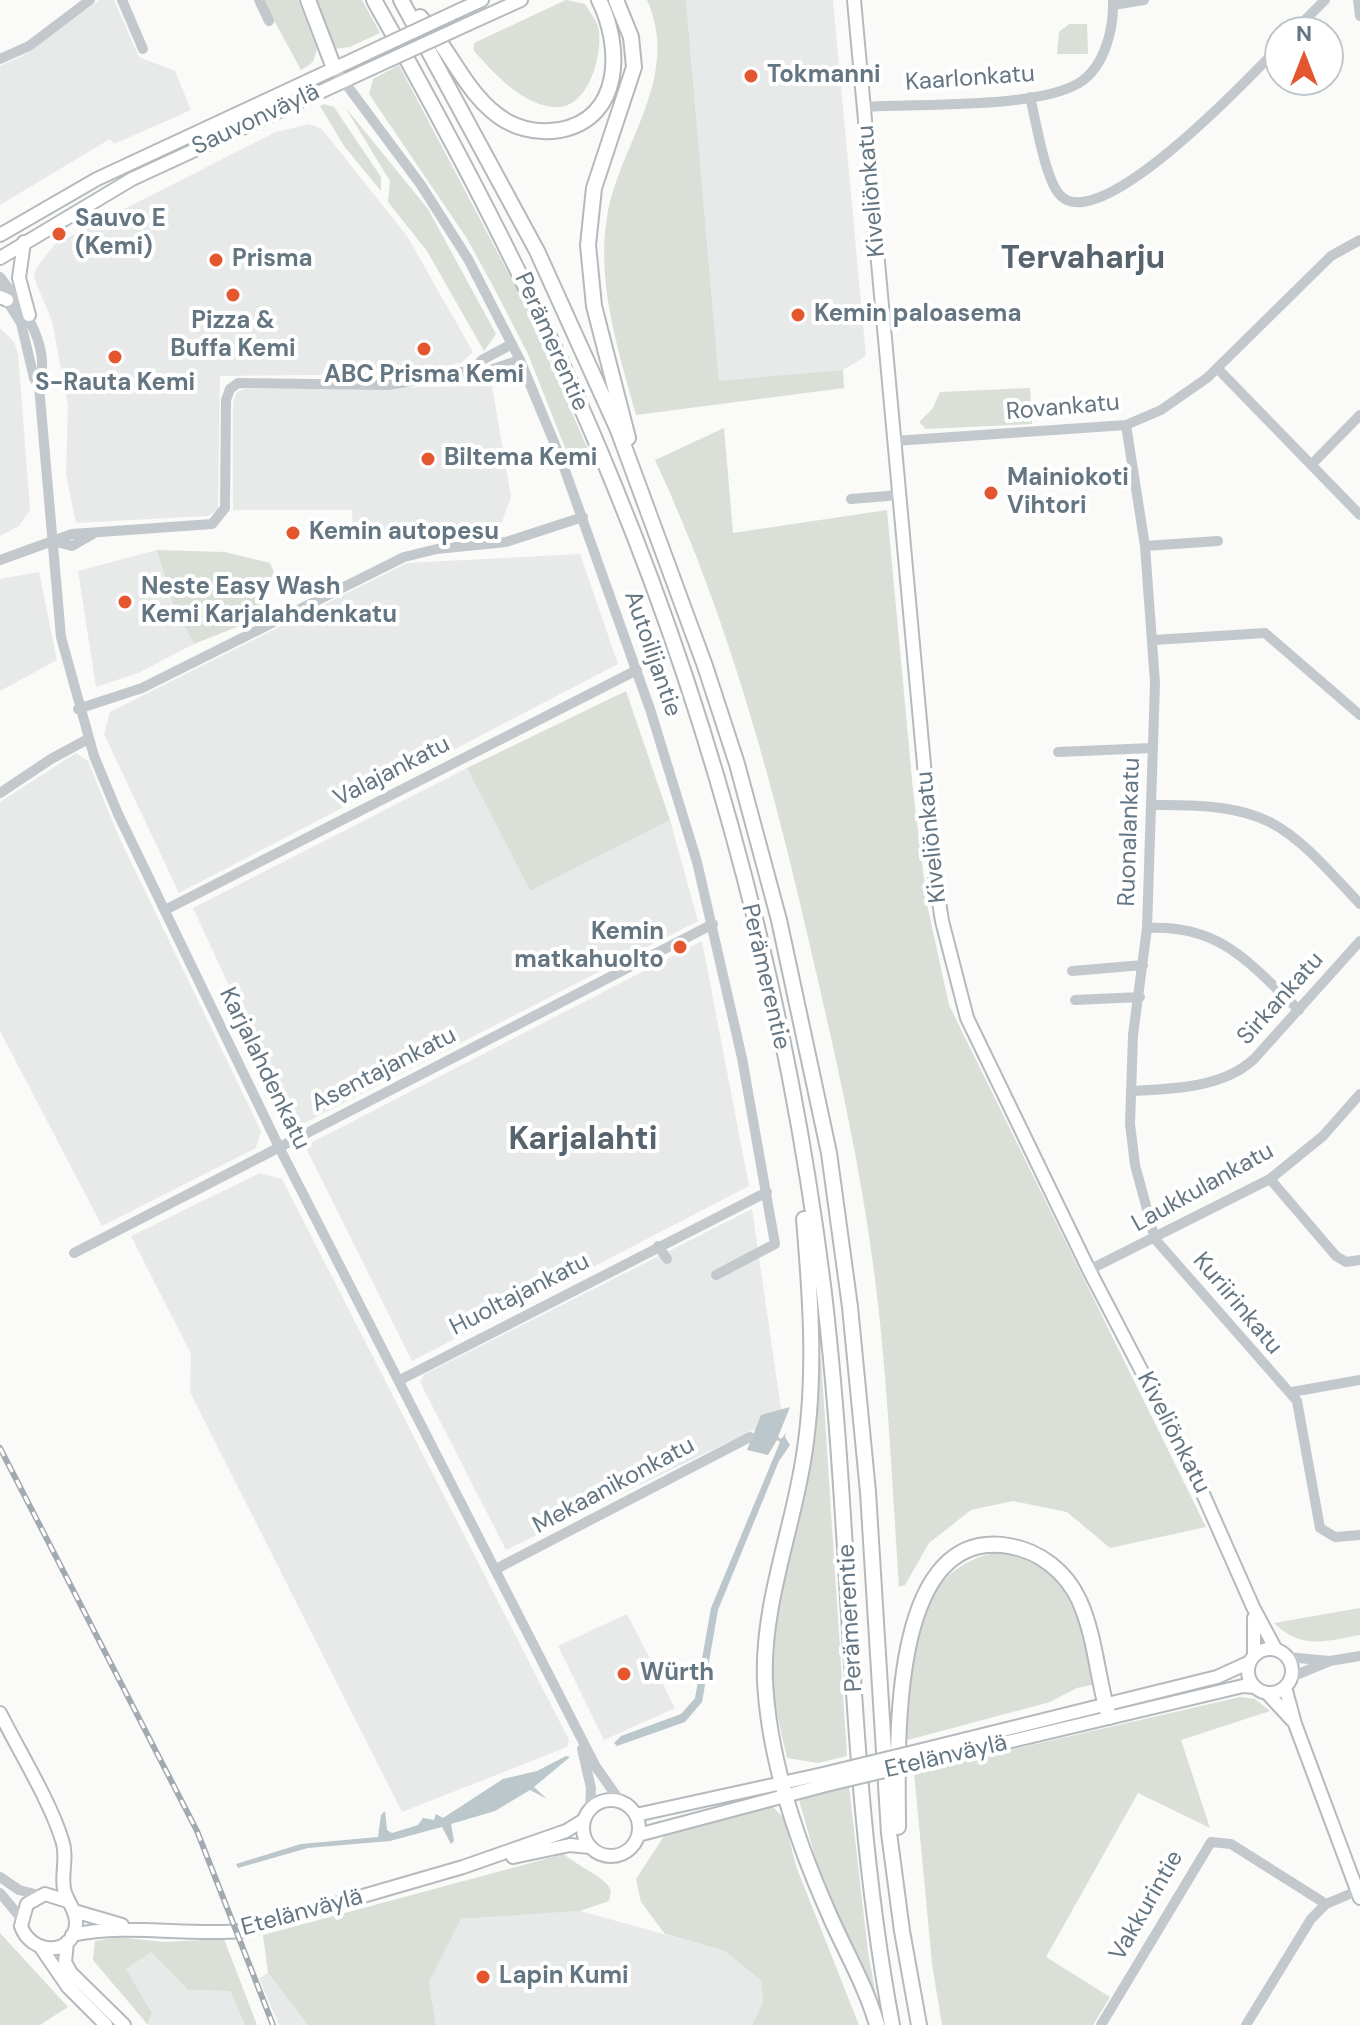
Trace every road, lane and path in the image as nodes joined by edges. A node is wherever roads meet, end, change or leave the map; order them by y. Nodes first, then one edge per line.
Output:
1 (90, 0) edge
2 (122, 0) edge
3 (259, 0) edge
4 (308, 0) edge
5 (374, 0) edge
6 (401, 0) edge
7 (482, 0) edge
8 (521, 0) edge
9 (599, 0) edge
10 (616, 0) edge
11 (854, 0) edge
12 (1144, 0) edge
13 (1325, 0) edge
14 (1358, 0) edge
15 (1113, 2) edge
16 (1309, 16) edge
17 (1360, 16) edge
18 (269, 21) dead end
19 (143, 49) dead end
20 (0, 59) edge
21 (1264, 61) edge
22 (338, 75) junction
23 (1030, 97) junction
24 (865, 107) junction
25 (0, 235) edge
26 (1360, 240) edge
27 (24, 242) junction
28 (0, 258) edge
29 (0, 277) edge
30 (2, 296) edge
31 (29, 315) junction
32 (512, 344) junction
33 (520, 360) junction
34 (1217, 368) junction
35 (473, 370) junction
36 (39, 386) junction
37 (1360, 415) edge
38 (1126, 425) junction
39 (894, 441) junction
40 (1311, 465) junction
41 (632, 466) junction
42 (899, 495) junction
43 (851, 499) dead end
44 (1360, 515) edge
45 (583, 517) junction
46 (52, 541) junction
47 (1218, 541) dead end
48 (1145, 546) junction
49 (0, 560) edge
50 (1154, 640) junction
51 (637, 670) junction
52 (78, 709) junction
53 (1360, 715) edge
54 (88, 739) junction
55 (1152, 748) junction
56 (1058, 752) dead end
57 (0, 793) edge
58 (1153, 805) junction
59 (1360, 904) edge
60 (165, 910) junction
61 (713, 924) junction
62 (1147, 928) junction
63 (1360, 941) edge
64 (1143, 965) junction
65 (1072, 971) dead end
66 (1140, 997) junction
67 (1075, 1000) dead end
68 (1299, 1010) junction
69 (1131, 1091) junction
70 (1360, 1094) edge
71 (279, 1147) junction
72 (1270, 1179) junction
73 (767, 1192) junction
74 (810, 1200) junction
75 (1155, 1239) junction
76 (658, 1246) junction
77 (74, 1253) dead end
78 (667, 1259) dead end
79 (1360, 1260) edge
80 (1089, 1270) junction
81 (716, 1275) dead end
82 (400, 1380) junction
83 (1360, 1380) edge
84 (1292, 1392) junction
85 (750, 1437) dead end
86 (1360, 1535) edge
87 (496, 1569) junction
88 (1253, 1607) junction
89 (1282, 1653) junction
90 (1360, 1656) edge
91 (1252, 1659) junction
92 (1330, 1661) junction
93 (1288, 1682) junction
94 (1261, 1690) junction
95 (1107, 1711) junction
96 (0, 1713) edge
97 (1295, 1724) junction
98 (578, 1731) junction
99 (785, 1789) junction
100 (620, 1801) junction
101 (587, 1814) junction
102 (636, 1815) junction
103 (638, 1835) junction
104 (590, 1847) junction
105 (463, 1867) junction
106 (0, 1877) edge
107 (63, 1881) junction
108 (0, 1893) edge
109 (45, 1895) junction
110 (1359, 1895) edge
111 (1326, 1904) junction
112 (70, 1906) junction
113 (21, 1918) junction
114 (137, 1929) junction
115 (902, 1931) junction
116 (70, 1938) junction
117 (42, 1949) junction
118 (106, 2025) edge
119 (124, 2025) edge
120 (877, 2025) edge
121 (892, 2025) edge
122 (919, 2025) edge
123 (1101, 2025) edge
124 (1246, 2025) edge

1 - 20 street
2 - 19 street
3 - 18 street
4 - 22 highway
5 - 74 highway, Perämerentie
6 - 9 highway
6 - 41 highway, Perämerentie
7 - 22 main road, Sauvonväylä, bridge
8 - 22 main road, Sauvonväylä, bridge
10 - 41 highway
11 - 24 main road, Kiveliönkatu
12 - 15 street
13 - 16 street
14 - 17 street
15 - 23 street, Kaarlonkatu
21 - 23 street
22 - 25 main road, Sauvonväylä
22 - 27 main road, Sauvonväylä
22 - 32 street, Autoilijantie
23 - 24 street, Kaarlonkatu
24 - 39 main road, Kiveliönkatu
26 - 34 street, Rovankatu
27 - 28 main road, Sauvonväylä
27 - 31 main road
29 - 31 street
30 - 36 street
31 - 36 street
32 - 33 street, Autoilijantie
32 - 35 street
33 - 35 street
33 - 45 street, Autoilijantie
34 - 38 street, Rovankatu
34 - 40 street
35 - 46 street
36 - 46 street, Karjalahdenkatu
37 - 40 street
38 - 39 street, Rovankatu
38 - 48 street, Ruonalankatu
39 - 42 main road, Kiveliönkatu
40 - 44 street
41 - 115 highway, Perämerentie
42 - 43 street
42 - 80 main road, Kiveliönkatu
45 - 51 street, Autoilijantie
45 - 52 street
46 - 49 street
46 - 52 street, Karjalahdenkatu
47 - 48 street
48 - 50 street, Ruonalankatu
50 - 53 street
50 - 55 street, Ruonalankatu
51 - 60 street, Valajankatu
51 - 61 street, Autoilijantie
52 - 54 street, Karjalahdenkatu
54 - 57 street
54 - 60 street, Karjalahdenkatu
55 - 56 street
55 - 58 street, Ruonalankatu
58 - 59 street
58 - 62 street, Ruonalankatu
60 - 71 street, Karjalahdenkatu
61 - 71 street, Asentajankatu
61 - 73 street, Autoilijantie
62 - 64 street, Ruonalankatu
62 - 68 street
63 - 68 street, Sirkankatu
64 - 65 street
64 - 66 street, Ruonalankatu
66 - 67 street
66 - 69 street, Ruonalankatu
68 - 69 street, Sirkankatu
69 - 75 street, Ruonalankatu
70 - 72 street, Laukkulankatu
71 - 77 street, Asentajankatu
71 - 82 street, Karjalahdenkatu
72 - 75 street, Laukkulankatu
72 - 79 street
73 - 76 street, Huoltajankatu
73 - 81 street, Autoilijantie
74 - 99 highway
74 - 121 highway, Perämerentie
75 - 80 street, Laukkulankatu
75 - 84 street, Kuriirinkatu
76 - 78 street
76 - 82 street, Huoltajankatu
80 - 88 main road, Kiveliönkatu
82 - 87 street, Karjalahdenkatu
83 - 84 street
84 - 86 street
85 - 87 street, Mekaanikonkatu
87 - 98 street, Karjalahdenkatu
88 - 89 main road, Kiveliönkatu
88 - 91 main road, Kiveliönkatu
89 - 91 main road
89 - 92 street
89 - 93 main road
90 - 92 street
91 - 94 main road
91 - 95 main road, Etelänväylä
92 - 93 street
93 - 94 main road
93 - 97 main road
94 - 95 main road, Etelänväylä
94 - 97 main road
95 - 99 main road, Etelänväylä, bridge
95 - 115 highway
96 - 107 main road
97 - 110 main road
98 - 100 street, Karjalahdenkatu
98 - 101 street, Karjalahdenkatu
99 - 102 main road, Etelänväylä
99 - 103 main road, Etelänväylä
99 - 120 highway
100 - 101 main road
100 - 102 main road
101 - 104 main road
101 - 105 main road, Etelänväylä
102 - 103 main road
103 - 104 main road
104 - 105 main road, Etelänväylä
105 - 114 main road, Etelänväylä
106 - 109 street
107 - 109 main road
107 - 112 main road
108 - 113 street
109 - 112 main road
109 - 113 main road
110 - 111 street
111 - 123 street, Vakkurintie
111 - 124 street
112 - 114 main road, Etelänväylä
112 - 116 main road
113 - 117 main road
114 - 116 main road, Etelänväylä
115 - 122 highway, Perämerentie
116 - 117 main road
116 - 119 main road
117 - 118 main road

